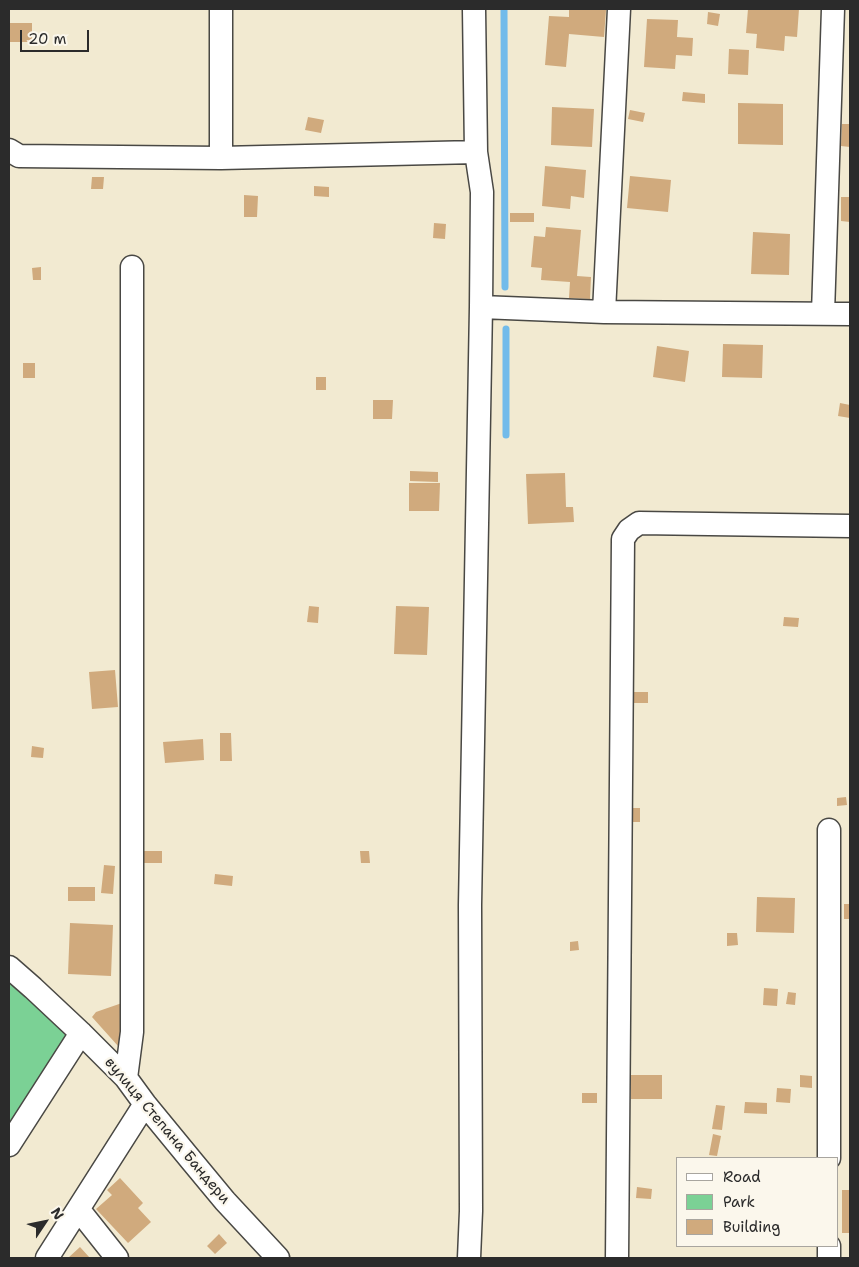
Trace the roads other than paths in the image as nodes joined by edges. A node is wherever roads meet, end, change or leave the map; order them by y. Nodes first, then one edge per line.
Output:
1 (221, 9) edge
2 (474, 9) edge
3 (619, 9) edge
4 (833, 9) edge
5 (9, 150) edge
6 (476, 152) junction
7 (221, 158) junction
8 (132, 266) dead end
9 (481, 307) junction
10 (604, 312) junction
11 (823, 313) junction
12 (850, 314) edge
13 (850, 526) edge
14 (829, 830) dead end
15 (9, 967) edge
16 (81, 1033) junction
17 (126, 1078) junction
18 (145, 1104) junction
19 (9, 1145) edge
20 (829, 1157) edge
21 (78, 1210) junction
22 (47, 1258) edge
23 (117, 1258) edge
24 (278, 1258) edge
25 (469, 1258) edge
26 (618, 1258) edge

1 - 7 street
2 - 6 street
3 - 10 street
4 - 11 street
5 - 7 street
6 - 7 street
6 - 9 street
8 - 17 street
9 - 10 street
9 - 25 street
10 - 11 street
11 - 12 street
13 - 26 street
14 - 20 street
15 - 16 street, вулиця Степана Бандери
16 - 17 street, вулиця Степана Бандери
16 - 19 street
17 - 18 street, вулиця Степана Бандери
18 - 21 street
18 - 24 street, вулиця Степана Бандери
21 - 22 street
21 - 23 street

